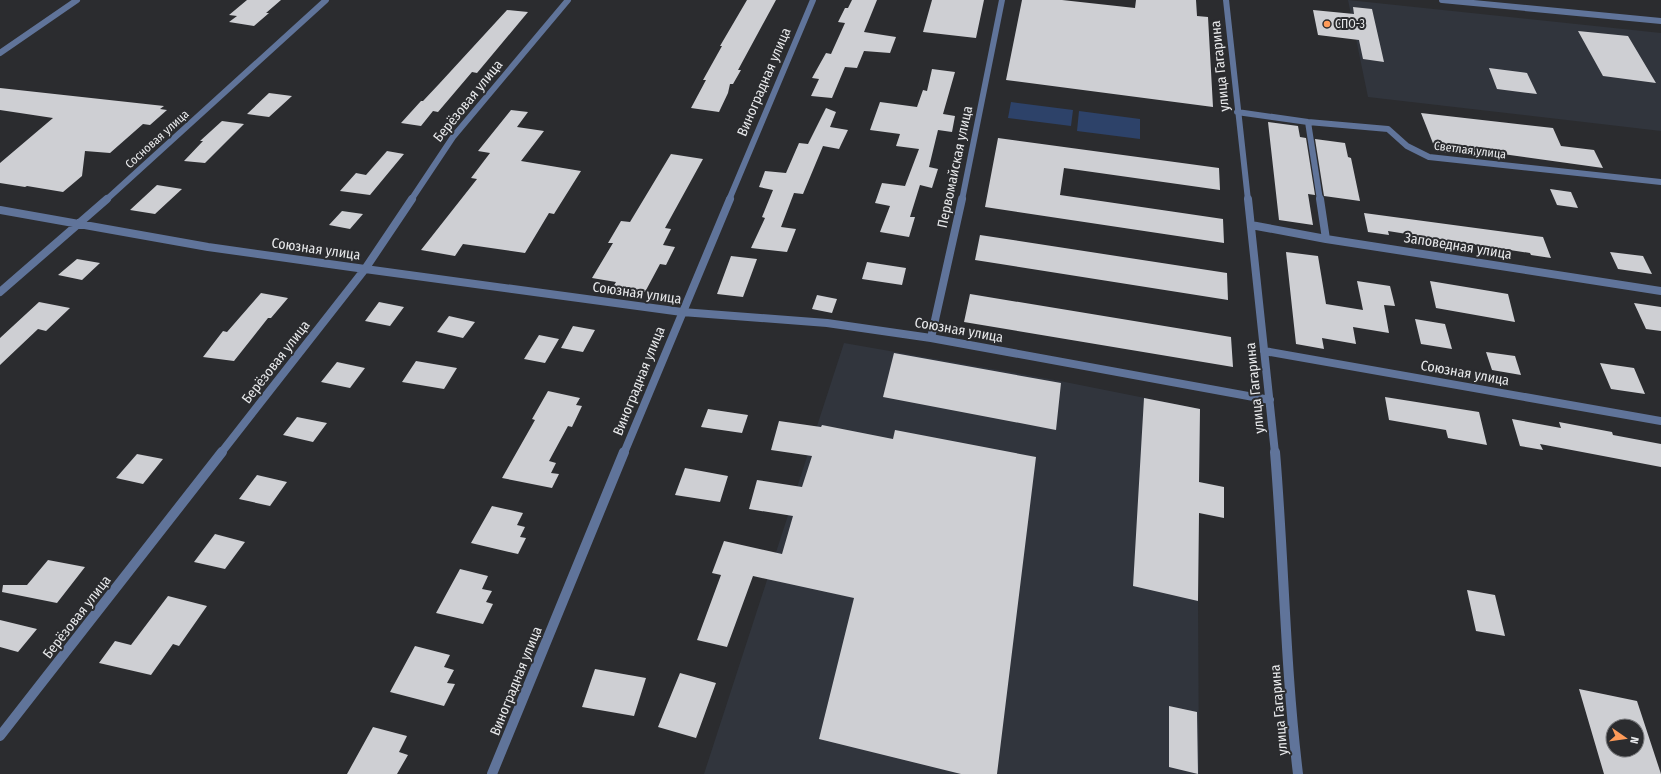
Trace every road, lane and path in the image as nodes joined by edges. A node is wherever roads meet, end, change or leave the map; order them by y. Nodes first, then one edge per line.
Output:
1 (77, 0) edge
2 (326, 0) edge
3 (568, 0) edge
4 (813, 0) edge
5 (1002, 0) edge
6 (1226, 0) edge
7 (1442, 0) edge
8 (1661, 21) edge
9 (0, 53) edge
10 (1237, 112) junction
11 (1308, 122) junction
12 (1661, 182) edge
13 (0, 210) edge
14 (79, 224) junction
15 (1251, 225) junction
16 (1326, 239) junction
17 (365, 269) junction
18 (1661, 290) edge
19 (0, 292) edge
20 (682, 312) junction
21 (932, 338) junction
22 (1264, 350) junction
23 (1270, 400) junction
24 (1661, 421) edge
25 (0, 736) edge
26 (492, 774) edge
27 (1298, 774) edge

1 - 9 street
2 - 14 street, Сосновая улица
3 - 17 street, Берёзовая улица
4 - 20 street, Виноградная улица
5 - 21 street, Первомайская улица
6 - 10 street, улица Гагарина
7 - 8 street
10 - 11 street, Светлая улица
10 - 15 street, улица Гагарина
11 - 12 street, Светлая улица
11 - 16 street
13 - 14 street, Союзная улица
14 - 17 street, Союзная улица
14 - 19 street, Сосновая улица
15 - 16 street, Заповедная улица
15 - 22 street, улица Гагарина
16 - 18 street, Заповедная улица
17 - 20 street, Союзная улица
17 - 25 street, Берёзовая улица
20 - 21 street, Союзная улица
20 - 26 street, Виноградная улица
21 - 23 street, Союзная улица
22 - 23 street, улица Гагарина
22 - 24 street, Союзная улица
23 - 27 street, улица Гагарина

